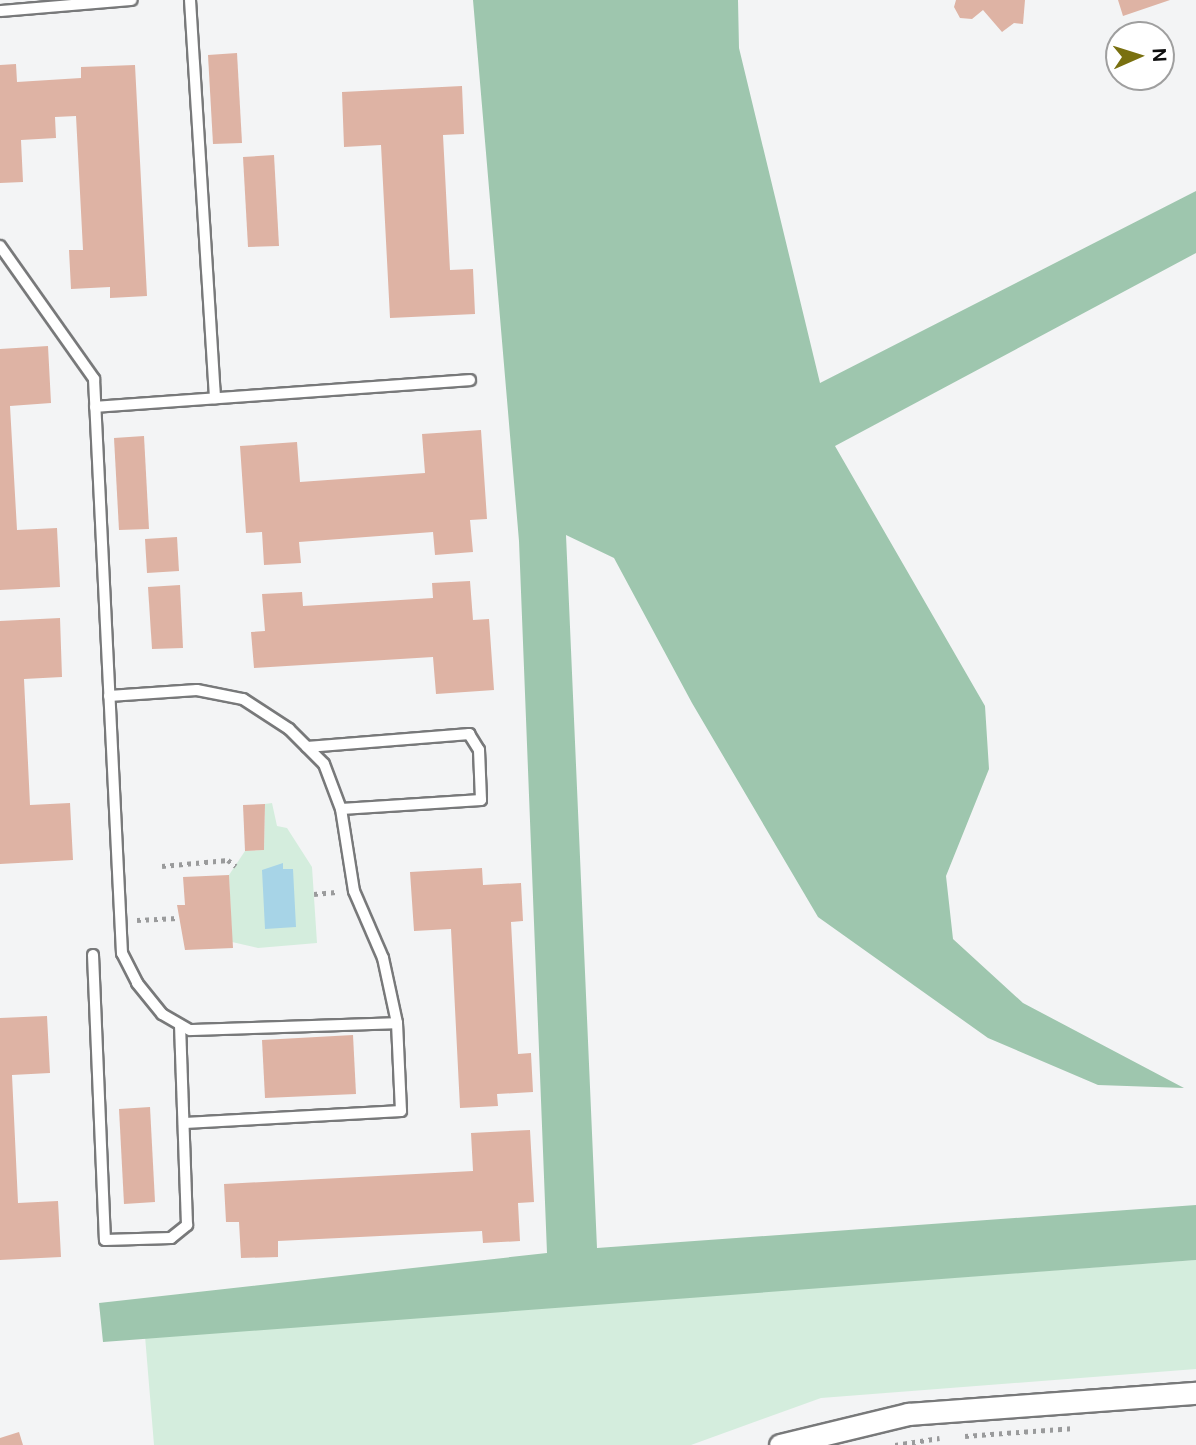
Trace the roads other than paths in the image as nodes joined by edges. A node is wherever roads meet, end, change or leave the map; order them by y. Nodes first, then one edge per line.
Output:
1 (132, 0) edge
2 (190, 0) edge
3 (0, 11) edge
4 (0, 246) edge
5 (470, 380) dead end
6 (215, 398) junction
7 (95, 407) junction
8 (109, 696) junction
9 (307, 747) junction
10 (341, 809) junction
11 (93, 955) dead end
12 (397, 1023) junction
13 (180, 1025) junction
14 (185, 1123) junction
15 (1196, 1393) edge
16 (780, 1445) edge

1 - 3 lane
2 - 6 lane
4 - 7 lane
5 - 6 lane
6 - 7 lane
7 - 8 lane
8 - 9 lane
8 - 13 lane
9 - 10 lane
9 - 10 lane
10 - 12 lane
11 - 14 lane
12 - 13 lane
12 - 14 lane
13 - 14 lane
15 - 16 street

